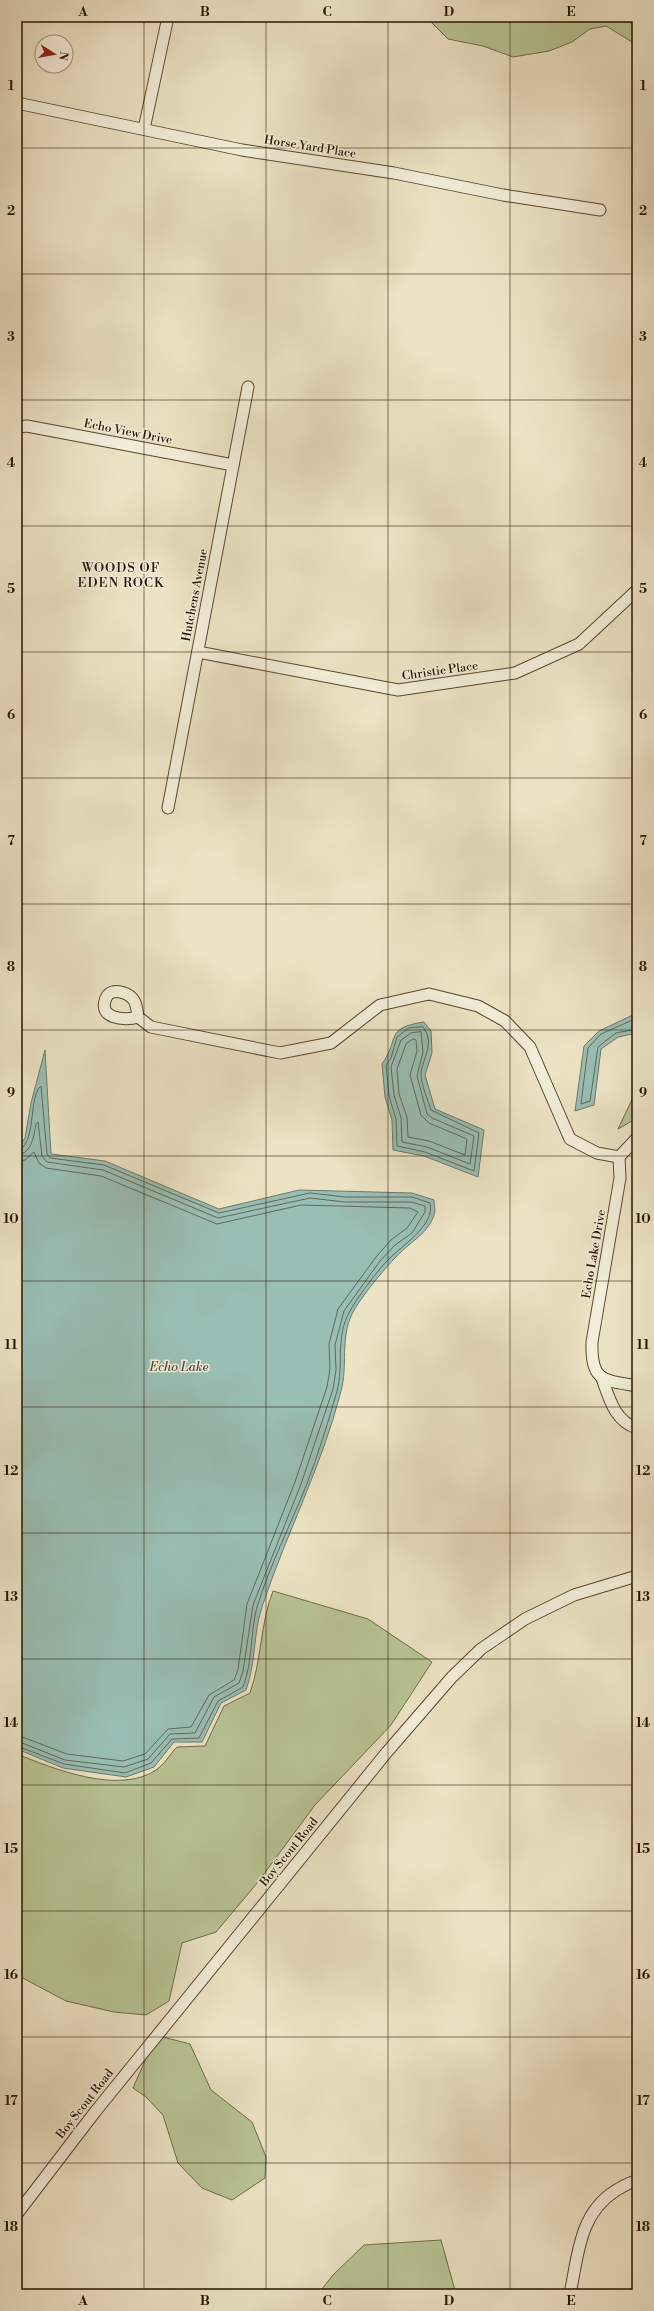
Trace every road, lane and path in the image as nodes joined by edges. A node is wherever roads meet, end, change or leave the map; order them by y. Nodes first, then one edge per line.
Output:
1 (168, 17) edge
2 (17, 104) edge
3 (144, 129) junction
4 (600, 210) dead end
5 (248, 387) dead end
6 (17, 427) edge
7 (233, 465) junction
8 (637, 590) edge
9 (198, 652) junction
10 (168, 808) dead end
11 (138, 1017) dead end
12 (637, 1138) edge
13 (619, 1157) junction
14 (602, 1378) junction
15 (637, 1386) edge
16 (637, 1428) edge
17 (637, 1576) edge
18 (637, 2181) edge
19 (17, 2214) edge
20 (570, 2294) edge

1 - 3 street
2 - 3 street, Horse Yard Place
3 - 4 street, Horse Yard Place
5 - 7 street, Hutchens Avenue
6 - 7 street, Echo View Drive
7 - 9 street, Hutchens Avenue
8 - 9 street, Christie Place
9 - 10 street, Hutchens Avenue
11 - 13 street
12 - 13 street
13 - 14 street, Echo Lake Drive
14 - 15 street
14 - 16 street, Echo Lake Drive
17 - 19 street, Boy Scout Road
18 - 20 street

